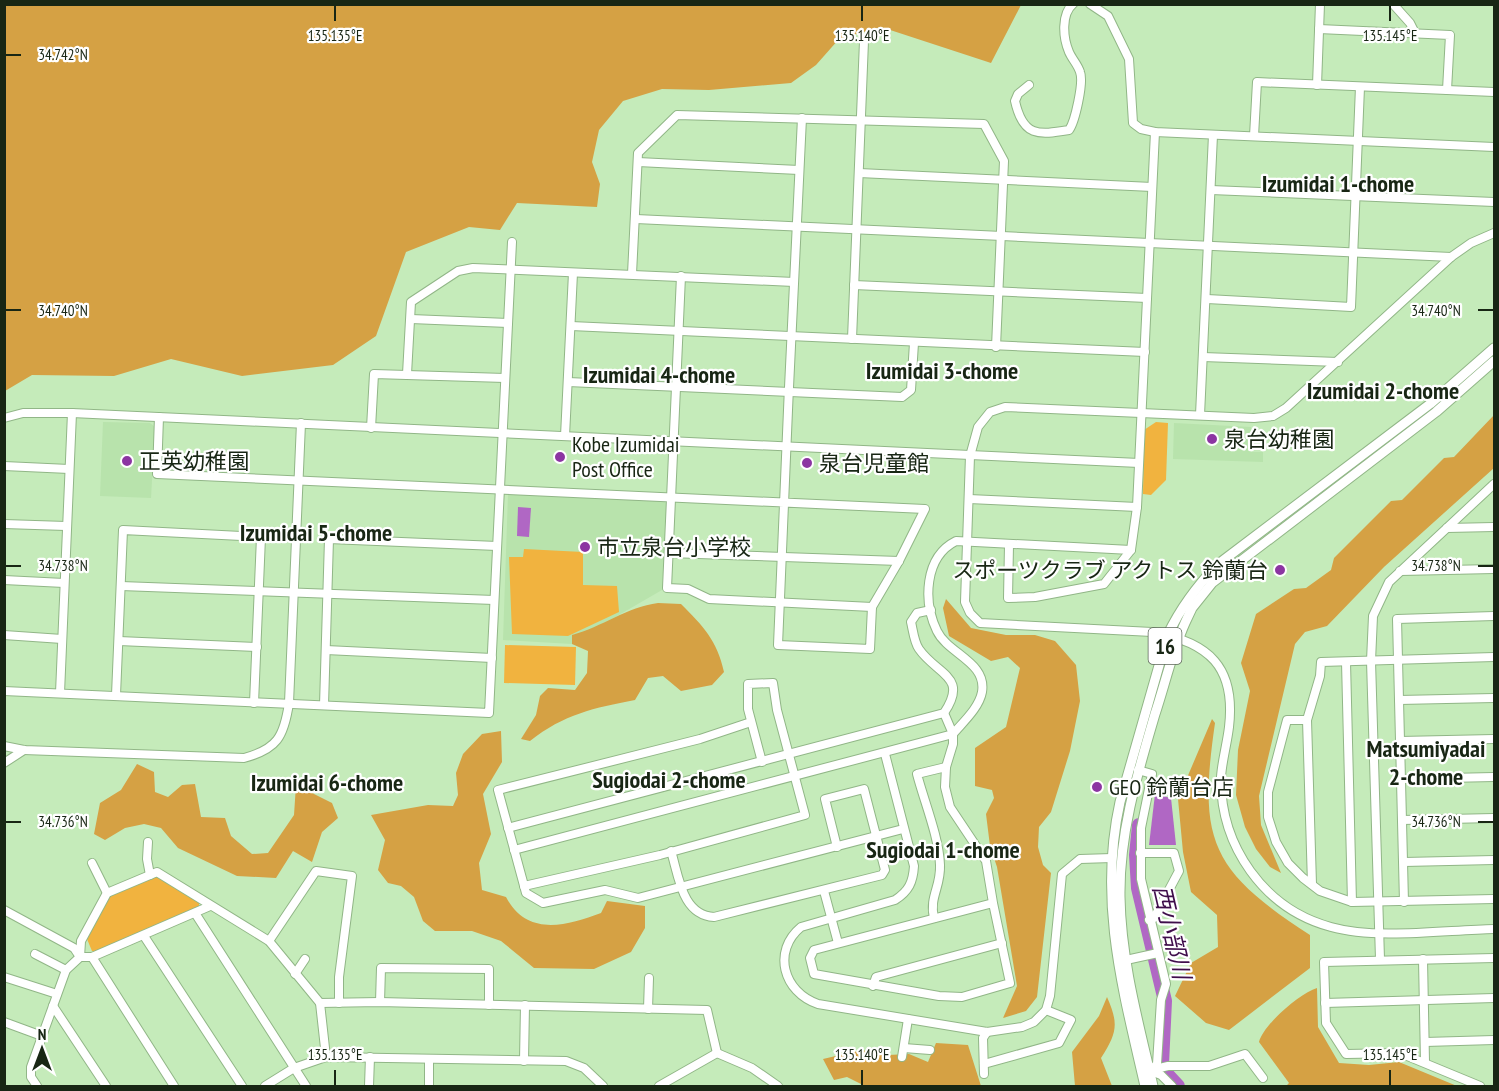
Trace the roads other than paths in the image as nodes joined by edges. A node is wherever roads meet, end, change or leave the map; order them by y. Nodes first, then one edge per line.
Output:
1 (1073, 4) edge
2 (1090, 4) edge
3 (1320, 4) edge
4 (1393, 4) edge
5 (1319, 29) junction
6 (1416, 33) junction
7 (864, 41) dead end
8 (1029, 85) dead end
9 (1317, 85) junction
10 (1360, 87) junction
11 (1447, 90) junction
12 (1494, 92) edge
13 (802, 118) junction
14 (861, 119) junction
15 (1155, 132) junction
16 (1214, 135) junction
17 (1254, 136) junction
18 (1358, 141) junction
19 (1494, 147) edge
20 (638, 162) junction
21 (799, 170) junction
22 (860, 173) junction
23 (1004, 181) junction
24 (1152, 187) junction
25 (1211, 190) junction
26 (1355, 196) junction
27 (1494, 202) edge
28 (636, 219) junction
29 (797, 226) junction
30 (857, 228) junction
31 (1494, 233) edge
32 (1001, 235) junction
33 (512, 242) dead end
34 (1150, 243) junction
35 (1208, 246) junction
36 (1353, 253) junction
37 (1451, 257) junction
38 (510, 270) junction
39 (573, 273) junction
40 (632, 274) junction
41 (681, 276) junction
42 (794, 282) junction
43 (854, 285) junction
44 (998, 291) junction
45 (1147, 298) junction
46 (1207, 299) junction
47 (411, 319) junction
48 (508, 323) junction
49 (571, 326) junction
50 (679, 332) junction
51 (792, 337) junction
52 (852, 339) junction
53 (914, 343) junction
54 (996, 347) junction
55 (1494, 348) edge
56 (1145, 352) junction
57 (1203, 357) junction
58 (1494, 360) edge
59 (1338, 362) junction
60 (407, 374) junction
61 (505, 378) junction
62 (568, 382) junction
63 (676, 387) junction
64 (790, 393) junction
65 (72, 413) junction
66 (1142, 413) junction
67 (1200, 415) junction
68 (159, 417) junction
69 (4, 418) edge
70 (302, 423) junction
71 (371, 428) junction
72 (503, 434) junction
73 (565, 436) junction
74 (674, 442) junction
75 (787, 447) junction
76 (970, 456) junction
77 (1139, 463) junction
78 (4, 466) edge
79 (69, 469) junction
80 (298, 480) junction
81 (1494, 485) edge
82 (500, 490) junction
83 (671, 497) junction
84 (969, 499) junction
85 (785, 502) junction
86 (1137, 507) junction
87 (4, 524) edge
88 (66, 526) junction
89 (1494, 527) edge
90 (1448, 528) junction
91 (966, 544) junction
92 (1009, 545) junction
93 (497, 546) junction
94 (1131, 550) junction
95 (669, 553) junction
96 (782, 558) junction
97 (899, 561) junction
98 (1494, 569) edge
99 (1400, 571) junction
100 (4, 580) edge
101 (64, 583) junction
102 (121, 586) junction
103 (259, 592) junction
104 (294, 593) junction
105 (328, 594) junction
106 (494, 600) junction
107 (780, 602) junction
108 (872, 607) junction
109 (931, 610) junction
110 (1494, 616) edge
111 (1168, 634) junction
112 (4, 636) edge
113 (1179, 637) junction
114 (62, 639) junction
115 (119, 641) junction
116 (257, 647) junction
117 (326, 650) junction
118 (1494, 657) edge
119 (492, 658) junction
120 (1398, 660) junction
121 (1371, 661) junction
122 (1346, 662) junction
123 (4, 691) edge
124 (60, 693) junction
125 (117, 695) junction
126 (1494, 698) edge
127 (1399, 700) junction
128 (254, 703) junction
129 (289, 704) junction
130 (324, 705) junction
131 (944, 713) junction
132 (1307, 720) junction
133 (751, 722) junction
134 (953, 735) junction
135 (1494, 739) edge
136 (1400, 741) junction
137 (4, 746) edge
138 (24, 750) junction
139 (885, 754) junction
140 (788, 755) junction
141 (762, 762) junction
142 (4, 763) edge
143 (946, 767) junction
144 (1138, 770) junction
145 (1494, 777) edge
146 (794, 778) junction
147 (1401, 779) junction
148 (1494, 818) edge
149 (1402, 820) junction
150 (508, 828) junction
151 (903, 829) junction
152 (877, 837) junction
153 (148, 842) dead end
154 (837, 847) junction
155 (514, 850) junction
156 (671, 851) junction
157 (1140, 853) junction
158 (1112, 858) junction
159 (1494, 860) edge
160 (1404, 862) junction
161 (92, 863) dead end
162 (150, 875) junction
163 (1312, 884) junction
164 (524, 886) junction
165 (682, 886) junction
166 (824, 891) junction
167 (107, 894) junction
168 (1494, 899) edge
169 (1352, 902) junction
170 (1404, 902) junction
171 (993, 903) junction
172 (1378, 903) junction
173 (210, 906) junction
174 (4, 910) edge
175 (195, 913) junction
176 (831, 918) junction
177 (934, 918) junction
178 (1149, 920) junction
179 (1494, 929) edge
180 (1380, 932) junction
181 (144, 936) junction
182 (269, 941) junction
183 (1002, 943) junction
184 (838, 944) junction
185 (1158, 953) junction
186 (35, 954) dead end
187 (80, 957) junction
188 (92, 957) junction
189 (1494, 958) edge
190 (305, 959) dead end
191 (1380, 959) junction
192 (1423, 959) junction
193 (1126, 960) junction
194 (66, 970) junction
195 (295, 974) junction
196 (4, 977) edge
197 (649, 978) dead end
198 (873, 986) junction
199 (57, 994) junction
200 (1494, 998) edge
201 (1424, 1000) junction
202 (380, 1002) junction
203 (320, 1003) junction
204 (339, 1003) junction
205 (1325, 1003) junction
206 (489, 1005) junction
207 (525, 1005) junction
208 (54, 1006) junction
209 (648, 1008) junction
210 (1046, 1010) junction
211 (908, 1019) junction
212 (4, 1022) edge
213 (987, 1032) junction
214 (42, 1036) junction
215 (1494, 1040) edge
216 (1425, 1042) junction
217 (904, 1047) junction
218 (930, 1050) dead end
219 (717, 1053) junction
220 (326, 1057) junction
221 (902, 1057) dead end
222 (370, 1058) junction
223 (429, 1059) junction
224 (524, 1060) junction
225 (1425, 1062) junction
226 (984, 1064) junction
227 (294, 1068) junction
228 (1150, 1071) junction
229 (984, 1074) dead end
230 (1263, 1078) dead end
231 (172, 1084) edge
232 (37, 1086) edge
233 (106, 1086) edge
234 (161, 1086) edge
235 (243, 1086) edge
236 (265, 1086) edge
237 (306, 1086) edge
238 (369, 1086) edge
239 (429, 1086) edge
240 (603, 1086) edge
241 (659, 1086) edge
242 (778, 1086) edge
243 (1144, 1086) edge
244 (1153, 1086) edge
245 (1172, 1086) edge
246 (1480, 1086) edge

1 - 8 street
2 - 15 street
3 - 5 street
4 - 6 street
5 - 6 street
5 - 9 street
6 - 11 street
7 - 14 street
9 - 10 street
9 - 17 street
10 - 11 street
10 - 18 street
11 - 12 street
13 - 14 street
13 - 20 street
13 - 21 street
14 - 22 street
14 - 23 street
15 - 16 street
15 - 24 street
16 - 17 street
16 - 25 street
17 - 18 street
18 - 19 street
18 - 26 street
20 - 21 street
20 - 28 street
21 - 29 street
22 - 23 street
22 - 30 street
23 - 24 street
23 - 32 street
24 - 34 street
25 - 26 street
25 - 35 street
26 - 27 street
26 - 36 street
28 - 29 street
28 - 40 street
29 - 30 street
29 - 42 street
30 - 32 street
30 - 43 street
31 - 37 street
32 - 34 street
32 - 44 street
33 - 38 street
34 - 35 street
34 - 45 street
35 - 36 street
35 - 46 street
36 - 37 street
36 - 46 street
37 - 59 street
38 - 39 street
38 - 47 street
38 - 48 street
39 - 40 street
39 - 49 street
40 - 41 street
41 - 42 street
41 - 50 street
42 - 51 street
43 - 44 street
43 - 52 street
44 - 45 street
44 - 54 street
45 - 56 street
46 - 57 street
47 - 48 street
47 - 60 street
48 - 61 street
49 - 50 street
49 - 62 street
50 - 51 street
50 - 63 street
51 - 52 street
51 - 64 street
52 - 53 street
53 - 54 street
53 - 64 street
54 - 56 street
55 - 111 main road, 16
56 - 66 street
57 - 59 street
57 - 67 street
58 - 113 main road, 16
59 - 67 street
60 - 61 street
60 - 71 street
61 - 72 street
62 - 63 street
62 - 73 street
63 - 64 street
63 - 74 street
64 - 75 street
65 - 68 street
65 - 69 street
65 - 79 street
66 - 67 street
66 - 76 street
66 - 77 street
68 - 70 street
68 - 80 street
70 - 71 street
70 - 80 street
71 - 72 street
72 - 73 street
72 - 82 street
73 - 74 street
74 - 75 street
74 - 83 street
75 - 76 street
75 - 85 street
76 - 77 street
76 - 84 street
77 - 86 street
78 - 79 street
79 - 88 street
80 - 82 street
80 - 104 street
81 - 90 street
82 - 83 street
82 - 93 street
83 - 85 street
83 - 95 street
84 - 86 street
84 - 91 street
85 - 96 street
85 - 97 street
86 - 94 street
87 - 88 street
88 - 101 street
89 - 90 street
90 - 99 street
91 - 92 street
91 - 109 street
91 - 111 street
92 - 94 street
92 - 94 street
93 - 105 street
93 - 106 street
95 - 96 street
95 - 107 street
96 - 97 street
96 - 107 street
97 - 108 street
98 - 99 street
99 - 121 street
100 - 101 street
101 - 114 street
102 - 103 street
102 - 103 street
102 - 115 street
103 - 104 street
103 - 116 street
104 - 105 street
104 - 129 street
105 - 106 street
105 - 117 street
106 - 119 street
107 - 108 street
107 - 108 street
109 - 131 street
109 - 134 street
110 - 120 street
111 - 113 street
111 - 158 main road, 16
112 - 114 street
113 - 144 main road, 16
113 - 180 street
114 - 124 street
115 - 116 street
115 - 125 street
116 - 128 street
117 - 119 street
117 - 130 street
118 - 120 street
119 - 130 street
120 - 121 street
120 - 127 street
121 - 122 street
121 - 172 street
122 - 132 street
122 - 169 street
123 - 124 street
124 - 125 street
125 - 128 street
126 - 127 street
127 - 136 street
128 - 129 street
129 - 130 street
129 - 138 street
131 - 134 street
131 - 140 street
132 - 163 street
132 - 163 street
133 - 140 street
133 - 141 street
133 - 150 street
134 - 139 street
134 - 143 street
135 - 136 street
136 - 147 street
137 - 138 street
138 - 142 street
139 - 146 street
139 - 151 street
140 - 141 street
140 - 146 street
141 - 150 street
143 - 171 street
143 - 177 street
144 - 157 street
144 - 193 main road, 16
145 - 147 street
146 - 155 street
146 - 156 street
147 - 149 street
148 - 149 street
149 - 160 street
150 - 155 street
151 - 152 street
151 - 176 street
152 - 154 street
152 - 154 street
152 - 166 street
153 - 162 street
154 - 165 street
155 - 164 street
156 - 164 street
156 - 165 street
157 - 178 street
157 - 178 street
158 - 210 street
158 - 243 main road, 16
159 - 160 street
160 - 170 street
161 - 167 street
162 - 167 street
162 - 173 street
163 - 169 street
164 - 165 street
165 - 166 street
166 - 176 street
167 - 187 street
168 - 170 street
169 - 172 street
170 - 172 street
171 - 177 street
171 - 183 street
172 - 180 street
173 - 175 street
173 - 182 street
174 - 187 street
175 - 181 street
175 - 227 street
176 - 184 street
176 - 211 street
177 - 184 street
178 - 185 street
179 - 180 street
180 - 191 street
181 - 188 street
181 - 235 street
182 - 195 street
182 - 204 street
183 - 198 street
183 - 198 street
184 - 198 street
185 - 193 street
185 - 228 street
186 - 194 street
187 - 188 street
187 - 194 street
188 - 231 street
189 - 192 street
190 - 195 street
191 - 192 street
191 - 205 street
192 - 201 street
193 - 228 main road, 16
194 - 199 street
195 - 203 street
196 - 199 street
197 - 209 street
199 - 208 street
200 - 201 street
201 - 205 street
201 - 216 street
202 - 204 street
202 - 206 street
202 - 206 street
203 - 204 street
203 - 220 street
205 - 225 street
206 - 207 street
207 - 209 street
207 - 224 street
208 - 214 street
208 - 233 street
209 - 219 street
210 - 213 street
210 - 226 street
211 - 213 street
211 - 217 street
212 - 214 street
213 - 226 street
214 - 232 street
215 - 216 street
216 - 225 street
217 - 218 street
217 - 221 street
219 - 241 street
219 - 242 street
220 - 222 street
220 - 227 street
222 - 223 street
222 - 238 street
223 - 224 street
223 - 239 street
224 - 240 street
225 - 246 street
226 - 229 street
227 - 236 street
227 - 237 street
228 - 230 street
228 - 244 main road, 16
228 - 245 street
231 - 234 street

